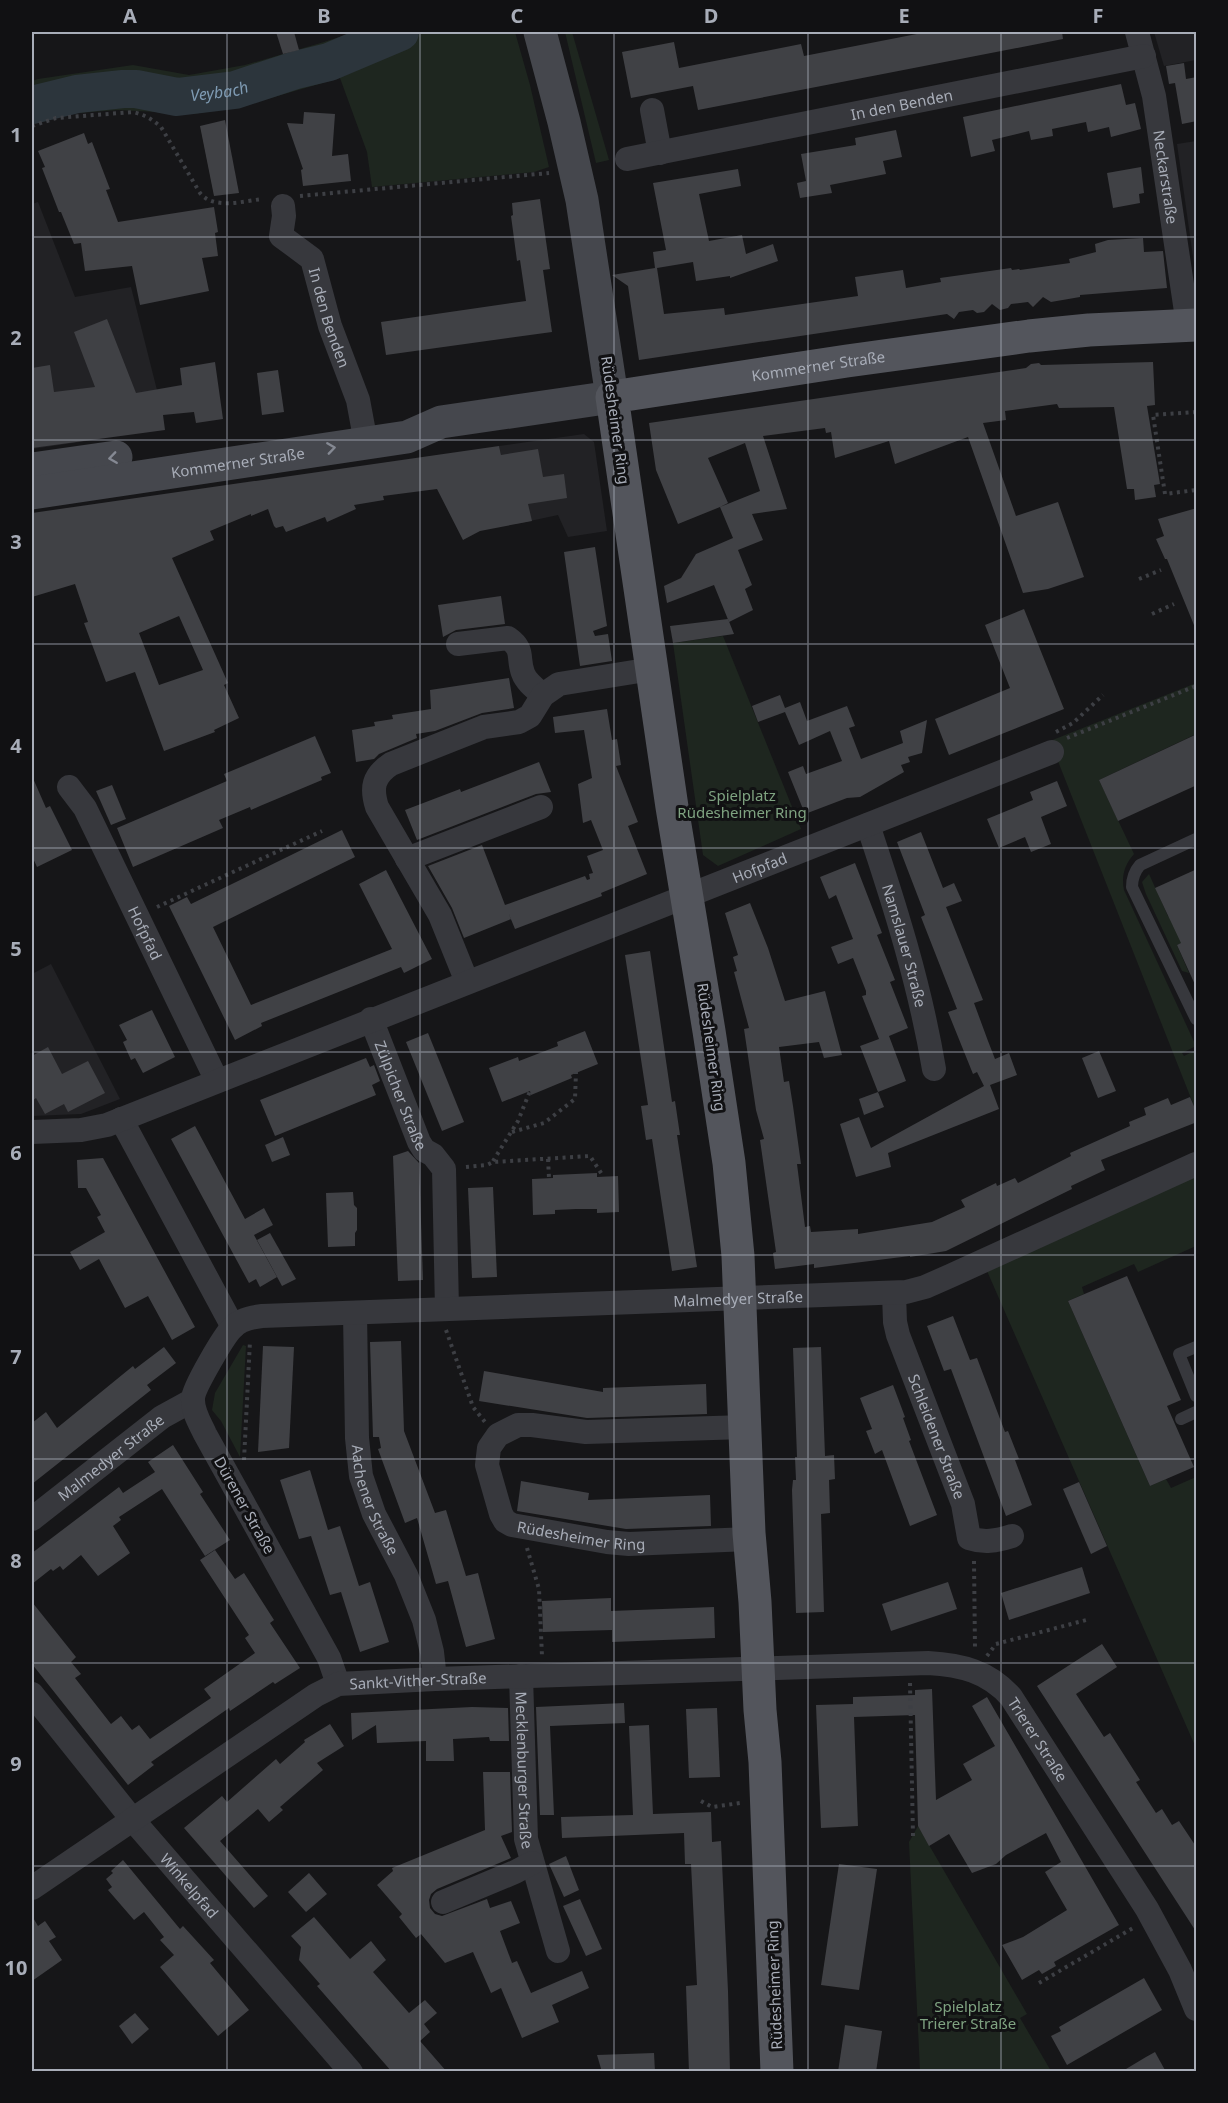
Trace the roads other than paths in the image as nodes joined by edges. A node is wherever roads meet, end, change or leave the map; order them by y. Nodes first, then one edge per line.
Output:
1 (540, 32) edge
2 (1137, 32) edge
3 (1144, 56) junction
4 (652, 110) dead end
5 (660, 153) junction
6 (627, 159) dead end
7 (283, 200) road end
8 (1192, 325) edge
9 (612, 397) junction
10 (364, 432) junction
11 (32, 470) edge
12 (32, 492) edge
13 (458, 644) dead end
14 (652, 669) junction
15 (543, 695) junction
16 (1053, 742) road end
17 (69, 787) dead end
18 (541, 807) dead end
19 (868, 825) junction
20 (1197, 839) edge
21 (407, 860) junction
22 (687, 895) junction
23 (467, 982) junction
24 (1196, 1018) edge
25 (371, 1019) junction
26 (934, 1069) dead end
27 (217, 1081) junction
28 (121, 1119) junction
29 (32, 1132) edge
30 (1197, 1164) edge
31 (894, 1294) junction
32 (741, 1298) junction
33 (447, 1309) junction
34 (356, 1313) junction
35 (242, 1322) junction
36 (1197, 1347) edge
37 (1197, 1396) edge
38 (193, 1400) junction
39 (1197, 1412) edge
40 (1181, 1419) dead end
41 (745, 1427) junction
42 (32, 1519) edge
43 (1012, 1536) dead end
44 (749, 1539) junction
45 (758, 1668) junction
46 (532, 1676) junction
47 (435, 1679) junction
48 (338, 1684) junction
49 (32, 1694) edge
50 (132, 1819) junction
51 (532, 1863) junction
52 (32, 1888) edge
53 (443, 1902) dead end
54 (558, 1951) dead end
55 (1197, 2009) edge
56 (351, 2072) edge
57 (777, 2072) edge

1 - 9 street, Rüdesheimer Ring
2 - 3 street, Neckarstraße
3 - 5 street, In den Benden
3 - 8 street, Neckarstraße
4 - 5 street
5 - 6 street, In den Benden
7 - 10 street, In den Benden
8 - 9 main road, Kommerner Straße
9 - 10 street, Kommerner Straße
9 - 14 main road, Rüdesheimer Ring
10 -> 11 street, Kommerner Straße
12 -> 10 street, Kommerner Straße
13 - 15 street
14 - 15 street
14 - 22 main road, Rüdesheimer Ring
15 - 21 street
16 - 19 street, Hofpfad
17 - 27 street, Hofpfad
18 - 21 street
19 - 22 street, Hofpfad
19 - 26 street, Namslauer Straße
20 - 24 lane
21 - 23 street
22 - 23 street, Hofpfad
22 - 32 main road, Rüdesheimer Ring
23 - 25 street, Hofpfad
25 - 27 street, Hofpfad
25 - 33 street, Zülpicher Straße
27 - 28 street, Hofpfad
28 - 29 street, Hofpfad
28 - 35 street
30 - 31 street, Malmedyer Straße
31 - 32 street, Malmedyer Straße
31 - 43 street, Schleidener Straße
32 - 33 street, Malmedyer Straße
32 - 41 main road, Rüdesheimer Ring
33 - 34 street, Malmedyer Straße
34 - 35 street, Malmedyer Straße
34 - 47 street, Aachener Straße
35 - 38 street
36 - 37 lane
38 - 42 street, Malmedyer Straße
38 - 48 street, Dürener Straße
39 - 40 lane
41 - 44 main road, Rüdesheimer Ring
41 - 44 street, Rüdesheimer Ring
44 - 45 main road, Rüdesheimer Ring
45 - 46 street, Sankt-Vither-Straße
45 - 55 street, Trierer Straße
45 - 57 main road, Rüdesheimer Ring
46 - 47 street, Sankt-Vither-Straße
46 - 51 street, Mecklenburger Straße
47 - 48 street, Sankt-Vither-Straße
48 - 50 street, Sankt-Vither-Straße
49 - 50 street, Winkelpfad
50 - 52 street, Sankt-Vither-Straße
50 - 56 street, Winkelpfad
51 - 53 street, Mecklenburger Straße
51 - 54 street, Mecklenburger Straße

